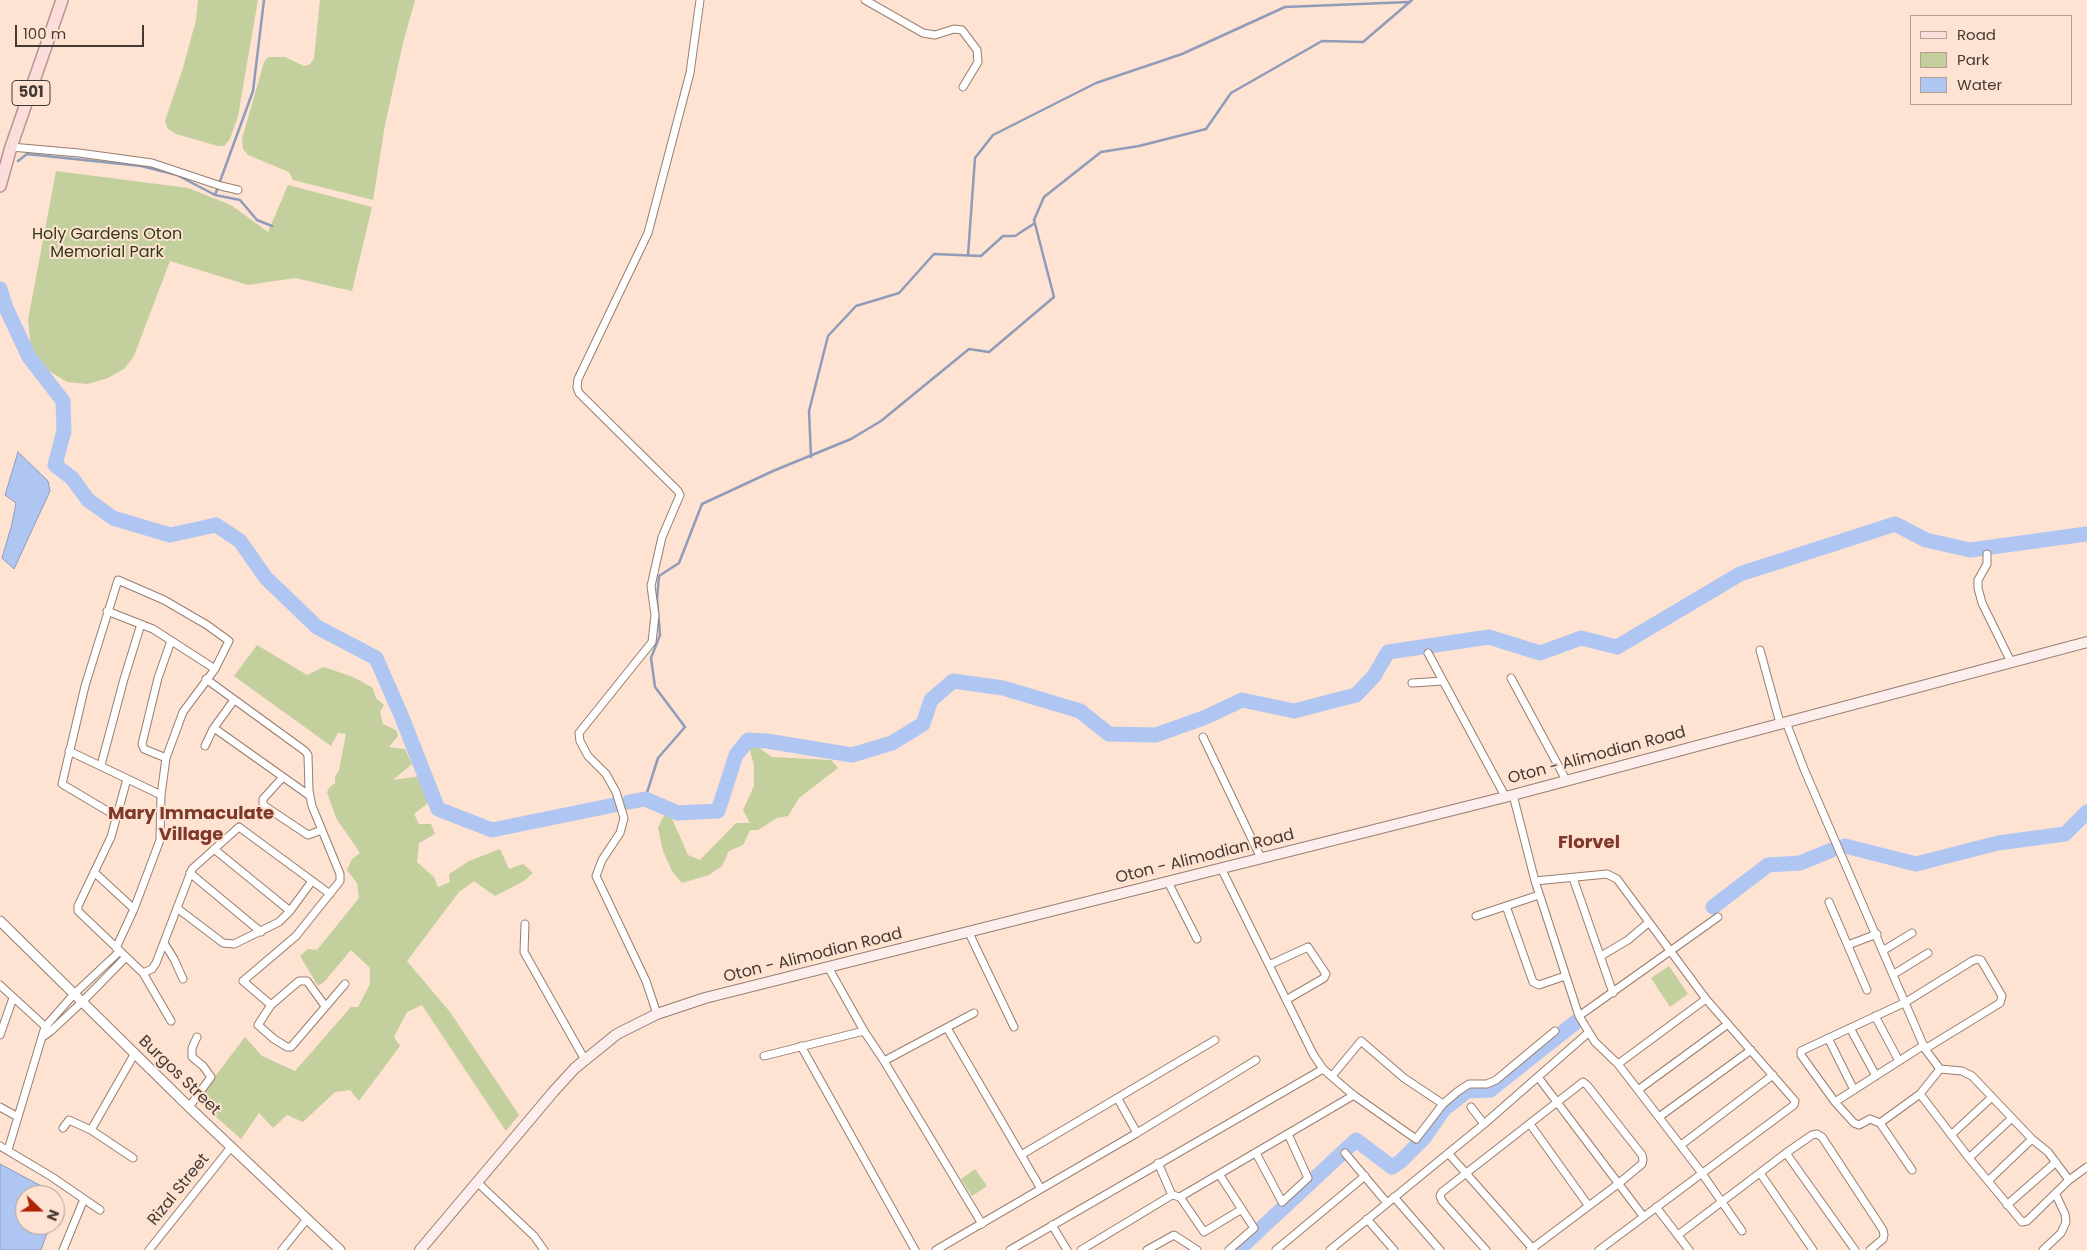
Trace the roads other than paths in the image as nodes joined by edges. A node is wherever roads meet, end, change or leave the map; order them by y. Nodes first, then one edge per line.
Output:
1 (62, 0) edge
2 (700, 0) edge
3 (866, 0) edge
4 (962, 87) dead end
5 (11, 147) junction
6 (0, 186) edge
7 (238, 190) dead end
8 (1986, 554) dead end
9 (107, 611) junction
10 (141, 624) junction
11 (170, 641) junction
12 (2087, 642) edge
13 (1760, 650) dead end
14 (1428, 653) dead end
15 (2011, 662) junction
16 (215, 669) junction
17 (1511, 678) dead end
18 (206, 679) junction
19 (1443, 682) junction
20 (1412, 683) dead end
21 (234, 700) junction
22 (1783, 723) junction
23 (214, 728) junction
24 (1203, 737) dead end
25 (206, 746) dead end
26 (69, 751) junction
27 (166, 758) junction
28 (101, 765) junction
29 (283, 777) junction
30 (127, 779) junction
31 (1566, 780) junction
32 (161, 795) junction
33 (1509, 795) junction
34 (310, 796) junction
35 (116, 816) junction
36 (322, 830) junction
37 (214, 849) junction
38 (1261, 858) junction
39 (1221, 868) junction
40 (94, 872) junction
41 (190, 873) junction
42 (1573, 878) junction
43 (312, 881) junction
44 (1535, 881) junction
45 (1168, 882) junction
46 (330, 894) junction
47 (1539, 895) junction
48 (1829, 902) dead end
49 (1506, 906) junction
50 (177, 908) junction
51 (134, 909) junction
52 (290, 911) junction
53 (1476, 916) dead end
54 (1718, 917) dead end
55 (0, 921) edge
56 (1648, 923) junction
57 (525, 924) dead end
58 (261, 932) junction
59 (969, 933) junction
60 (1912, 933) dead end
61 (1877, 934) junction
62 (1197, 939) dead end
63 (164, 943) junction
64 (1848, 945) junction
65 (118, 950) junction
66 (1884, 950) junction
67 (1670, 951) junction
68 (1928, 953) dead end
69 (1601, 956) junction
70 (126, 957) junction
71 (1269, 966) junction
72 (828, 967) junction
73 (143, 973) junction
74 (1894, 974) junction
75 (1565, 976) junction
76 (183, 979) dead end
77 (345, 984) dead end
78 (0, 985) edge
79 (1867, 990) dead end
80 (1613, 993) junction
81 (74, 994) junction
82 (13, 998) junction
83 (1706, 999) junction
84 (1286, 1000) junction
85 (82, 1002) junction
86 (1906, 1002) junction
87 (271, 1005) junction
88 (325, 1006) junction
89 (657, 1014) junction
90 (974, 1014) dead end
91 (1579, 1016) junction
92 (1875, 1016) junction
93 (170, 1021) dead end
94 (1728, 1024) junction
95 (1014, 1027) dead end
96 (947, 1028) junction
97 (1850, 1028) junction
98 (48, 1029) junction
99 (1555, 1031) dead end
100 (864, 1032) junction
101 (1588, 1033) junction
102 (0, 1036) edge
103 (197, 1037) dead end
104 (1828, 1038) junction
105 (1215, 1040) dead end
106 (801, 1046) junction
107 (1925, 1047) junction
108 (1751, 1050) junction
109 (135, 1053) junction
110 (764, 1056) dead end
111 (585, 1060) junction
112 (1256, 1060) dead end
113 (884, 1061) junction
114 (1899, 1061) junction
115 (1618, 1064) junction
116 (1323, 1069) junction
117 (1940, 1069) junction
118 (1773, 1075) junction
119 (1332, 1076) junction
120 (1876, 1076) junction
121 (1538, 1077) junction
122 (1638, 1090) junction
123 (1854, 1090) junction
124 (1920, 1094) junction
125 (1354, 1096) junction
126 (1992, 1097) junction
127 (1118, 1099) junction
128 (1558, 1102) junction
129 (1835, 1102) junction
130 (1443, 1104) junction
131 (0, 1107) edge
132 (189, 1107) junction
133 (1471, 1107) dead end
134 (18, 1117) junction
135 (1659, 1117) junction
136 (2012, 1118) junction
137 (1880, 1123) junction
138 (1484, 1124) junction
139 (1530, 1124) junction
140 (63, 1128) dead end
141 (91, 1130) junction
142 (1137, 1134) junction
143 (1288, 1134) junction
144 (1951, 1135) junction
145 (2032, 1139) junction
146 (1680, 1145) junction
147 (0, 1146) edge
148 (231, 1147) junction
149 (8, 1150) junction
150 (1256, 1153) junction
151 (1345, 1153) dead end
152 (1448, 1153) junction
153 (1786, 1153) junction
154 (1021, 1155) junction
155 (133, 1158) dead end
156 (1969, 1158) junction
157 (2056, 1162) junction
158 (1158, 1164) junction
159 (2087, 1167) edge
160 (1912, 1170) dead end
161 (1701, 1172) junction
162 (1760, 1173) junction
163 (1219, 1174) junction
164 (1466, 1174) junction
165 (1365, 1176) junction
166 (2069, 1180) junction
167 (1988, 1181) junction
168 (477, 1182) junction
169 (1618, 1184) junction
170 (1041, 1189) junction
171 (2056, 1194) junction
172 (1172, 1195) junction
173 (1180, 1196) junction
174 (84, 1199) junction
175 (1390, 1200) junction
176 (1722, 1202) junction
177 (1588, 1205) junction
178 (2007, 1205) junction
179 (1656, 1207) junction
180 (1242, 1209) junction
181 (100, 1210) dead end
182 (1643, 1216) junction
183 (307, 1219) junction
184 (1368, 1219) junction
185 (982, 1224) junction
186 (1052, 1225) junction
187 (1742, 1231) dead end
188 (1678, 1235) junction
189 (1392, 1247) edge
190 (1154, 1248) edge
191 (425, 1249) edge
192 (1532, 1249) edge
193 (63, 1250) edge
194 (149, 1250) edge
195 (282, 1250) edge
196 (340, 1250) edge
197 (544, 1250) edge
198 (915, 1250) edge
199 (936, 1250) edge
200 (1010, 1250) edge
201 (1067, 1250) edge
202 (1080, 1250) edge
203 (1146, 1250) edge
204 (1197, 1250) edge
205 (1229, 1250) edge
206 (1276, 1250) edge
207 (1330, 1250) edge
208 (1384, 1250) edge
209 (1440, 1250) edge
210 (1486, 1250) edge
211 (1599, 1250) edge
212 (1689, 1250) edge
213 (1813, 1250) edge
214 (1855, 1250) edge
215 (1870, 1250) edge
216 (2043, 1250) edge

1 - 5 main road, 501
2 - 89 street
3 - 4 street
5 - 6 main road, 501
5 - 7 street
8 - 15 street
9 - 10 street
9 - 16 street
9 - 26 street
10 - 11 street
10 - 28 street
11 - 16 street
11 - 27 street
12 - 15 main road, Oton - Alimodian Road
13 - 22 street
14 - 19 street
15 - 22 main road, Oton - Alimodian Road
16 - 18 street
17 - 31 street
18 - 21 street
18 - 27 street
19 - 20 street
19 - 33 street
21 - 23 street
21 - 34 street
22 - 31 main road, Oton - Alimodian Road
22 - 61 street
23 - 25 street
23 - 29 street
24 - 38 street
26 - 28 street
26 - 35 street
27 - 32 street
28 - 30 street
29 - 34 street
29 - 36 street
30 - 32 street
30 - 35 street
31 - 33 main road, Oton - Alimodian Road
32 - 51 street
33 - 38 main road, Oton - Alimodian Road
33 - 44 street
34 - 36 street
35 - 40 street
36 - 46 street
37 - 41 street
37 - 43 street
37 - 52 street
38 - 39 main road, Oton - Alimodian Road
39 - 45 main road, Oton - Alimodian Road
39 - 71 street
40 - 51 street
40 - 65 street
41 - 50 street
41 - 58 street
42 - 44 street
42 - 56 street
42 - 69 street
43 - 46 street
43 - 52 street
44 - 47 street
45 - 59 main road, Oton - Alimodian Road
45 - 62 street
46 - 87 street
47 - 49 street
47 - 75 street
48 - 64 street
49 - 53 street
49 - 75 street
50 - 58 street
50 - 63 street
51 - 65 street
52 - 58 street
54 - 67 street
55 - 81 street, Burgos Street
56 - 67 street
56 - 69 street
57 - 111 street
59 - 72 main road, Oton - Alimodian Road
59 - 95 street
60 - 66 street
61 - 64 street
61 - 66 street
63 - 73 street
63 - 76 street
64 - 79 street
65 - 70 street
65 - 81 street
66 - 74 street
67 - 80 street
67 - 83 street
68 - 74 street
69 - 80 street
70 - 73 street
70 - 85 street
71 - 84 street
71 - 84 street
72 - 89 main road, Oton - Alimodian Road
72 - 100 street
73 - 93 street
74 - 86 street
75 - 91 street
77 - 88 street
78 - 82 street
80 - 91 street
81 - 85 street, Burgos Street
81 - 98 street
82 - 98 street
82 - 102 street
83 - 94 street
83 - 115 street
84 - 116 street
85 - 98 street
85 - 109 street, Burgos Street
86 - 92 street
86 - 107 street
86 - 107 street
87 - 88 street
87 - 88 street
89 - 111 main road, Oton - Alimodian Road
90 - 96 street
91 - 101 street
92 - 97 street
92 - 114 street
94 - 108 street
94 - 122 street
96 - 113 street
96 - 154 street
97 - 104 street
97 - 120 street
98 - 134 street
99 - 130 street
100 - 106 street
100 - 113 street
101 - 115 street
101 - 121 street
103 - 132 street
104 - 123 street
104 - 129 street
105 - 127 street
106 - 110 street
106 - 198 street
107 - 114 street
107 - 117 street
108 - 118 street
108 - 135 street
109 - 132 street, Burgos Street
109 - 141 street
111 - 168 main road, Oton - Alimodian Road
112 - 142 street
113 - 185 street
114 - 120 street
115 - 122 street
116 - 119 street
116 - 158 street
117 - 124 street
117 - 126 street
118 - 146 street
118 - 161 street
119 - 125 street
119 - 130 street
120 - 123 street
121 - 128 street
121 - 138 street
122 - 135 street
123 - 129 street
124 - 137 street
124 - 144 street
125 - 130 street
125 - 143 street
126 - 136 street
126 - 144 street
127 - 142 street
127 - 154 street
128 - 139 street
128 - 169 street
128 - 169 street
129 - 137 street
131 - 134 street
132 - 148 street, Burgos Street
133 - 138 street
134 - 149 street
135 - 146 street
136 - 145 street
136 - 156 street
137 - 160 street
138 - 152 street
139 - 164 street
139 - 177 street
140 - 141 street
141 - 155 street
142 - 170 street
143 - 150 street
143 - 150 street
144 - 156 street
145 - 157 street
145 - 167 street
146 - 161 street
147 - 149 street
148 - 183 street, Burgos Street
148 - 194 street, Rizal Street
149 - 174 street
150 - 163 street
151 - 165 street
152 - 164 street
152 - 175 street
153 - 162 street
153 - 214 street
153 - 215 street
154 - 170 street
156 - 167 street
157 - 166 street
157 - 178 street
158 - 172 street
158 - 186 street
159 - 166 street
161 - 176 street
161 - 179 street
162 - 176 street
162 - 213 street
163 - 173 street
163 - 180 street
164 - 192 street
164 - 210 street
165 - 175 street
165 - 206 street
166 - 171 street
167 - 178 street
168 - 191 main road, Oton - Alimodian Road
168 - 197 street
169 - 177 street
169 - 182 street
170 - 185 street
171 - 178 street
171 - 216 street
172 - 173 street
172 - 202 street
173 - 180 street
174 - 181 street
174 - 193 street
175 - 184 street
175 - 209 street
176 - 187 street
176 - 188 street
177 - 192 street
179 - 182 street
179 - 188 street
180 - 205 street
182 - 211 street
183 - 195 street
183 - 196 street, Burgos Street
184 - 189 street
184 - 207 street
185 - 199 street
186 - 200 street
186 - 201 street
188 - 212 street
189 - 208 street
190 - 203 street
190 - 204 street

